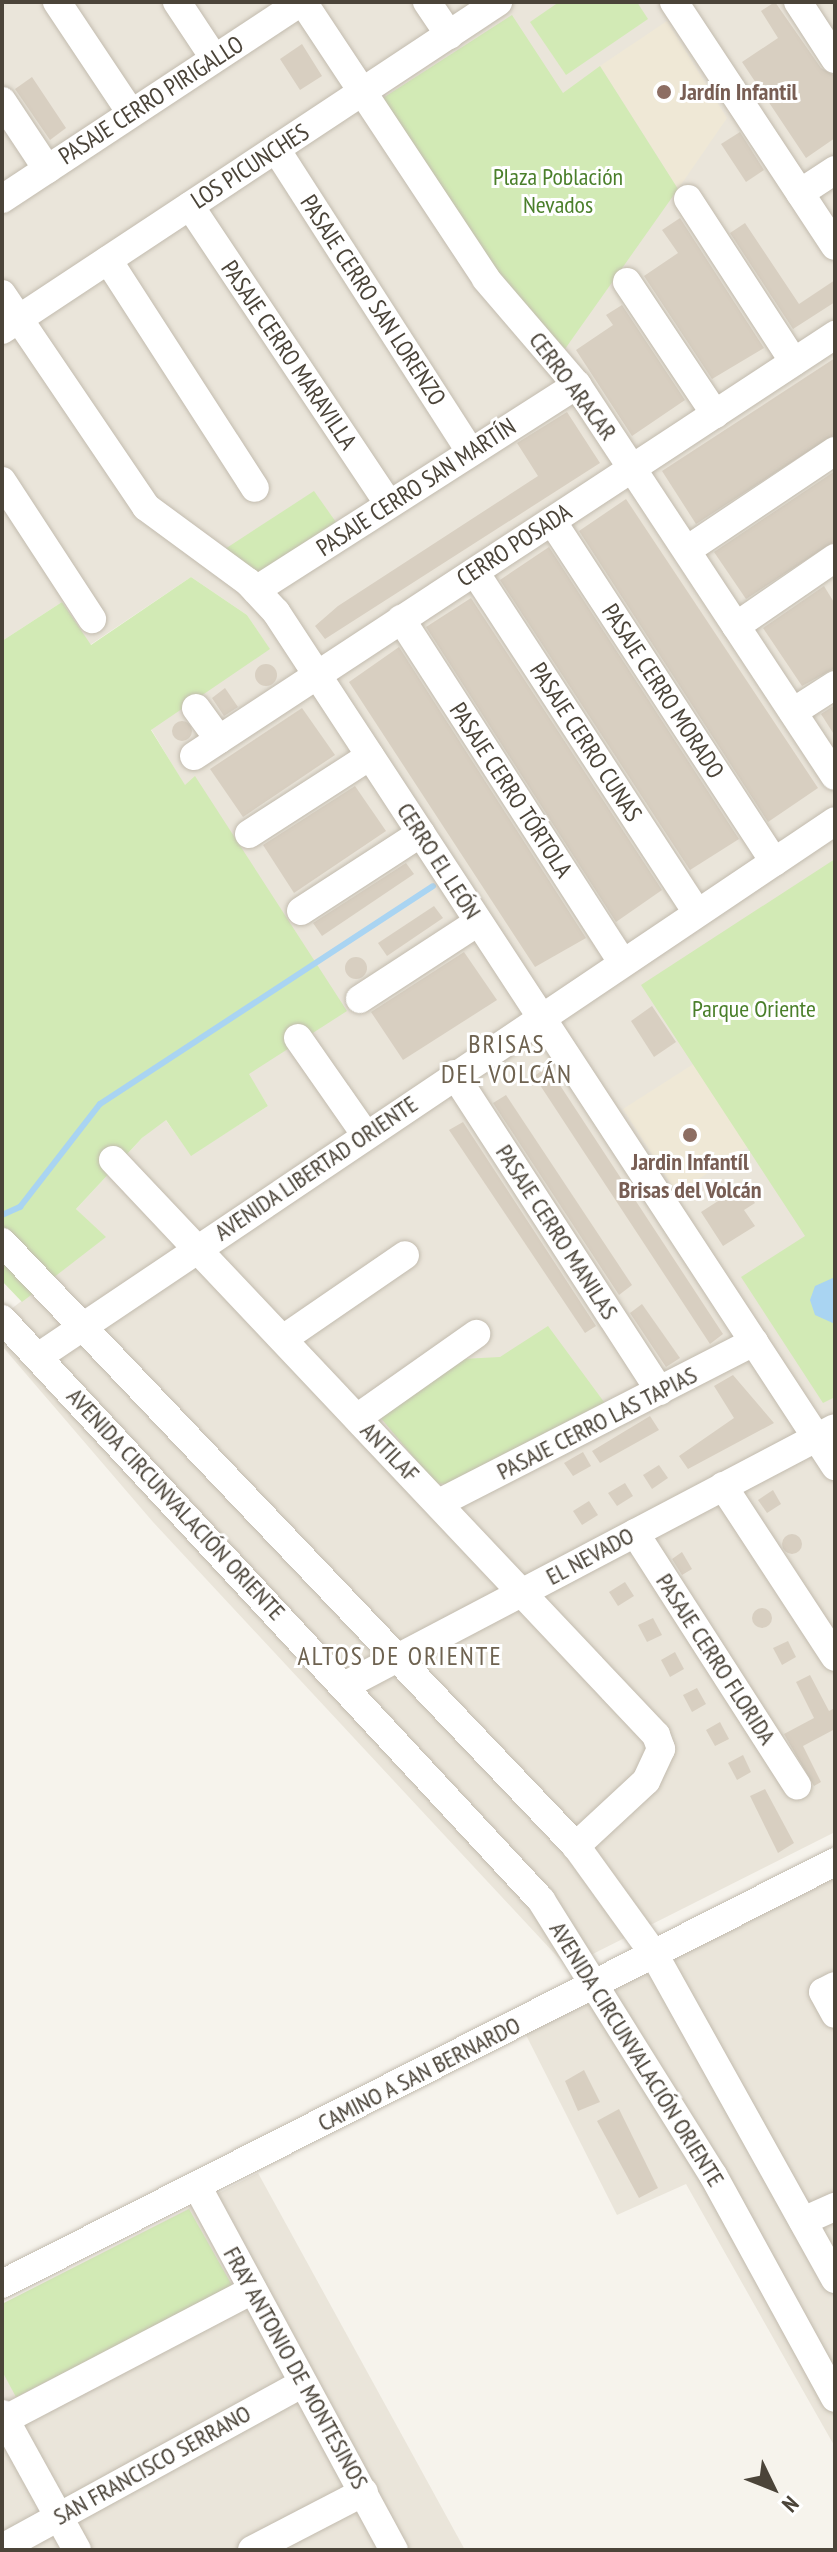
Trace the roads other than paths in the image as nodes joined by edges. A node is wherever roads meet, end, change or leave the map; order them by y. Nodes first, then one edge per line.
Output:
1 (57, 2) edge
2 (177, 2) edge
3 (302, 2) edge
4 (427, 2) edge
5 (498, 2) edge
6 (674, 2) edge
7 (798, 2) edge
8 (449, 35) junction
9 (214, 58) junction
10 (835, 59) edge
11 (362, 92) junction
12 (2, 101) edge
13 (131, 113) junction
14 (276, 149) junction
15 (47, 169) junction
16 (835, 170) edge
17 (800, 193) junction
18 (2, 199) edge
19 (688, 199) dead end
20 (190, 206) junction
21 (835, 246) edge
22 (108, 260) junction
23 (627, 282) dead end
24 (2, 294) edge
25 (10, 325) edge
26 (835, 335) edge
27 (794, 362) junction
28 (577, 385) junction
29 (715, 414) junction
30 (470, 451) junction
31 (835, 451) edge
32 (632, 468) junction
33 (2, 481) edge
34 (255, 488) dead end
35 (388, 503) junction
36 (552, 521) junction
37 (687, 550) junction
38 (835, 558) edge
39 (475, 572) junction
40 (256, 590) junction
41 (92, 619) dead end
42 (401, 619) junction
43 (736, 626) junction
44 (316, 674) junction
45 (835, 685) edge
46 (196, 708) dead end
47 (793, 712) junction
48 (219, 740) junction
49 (194, 756) dead end
50 (370, 756) junction
51 (835, 776) edge
52 (835, 821) edge
53 (421, 833) junction
54 (249, 834) dead end
55 (774, 862) junction
56 (301, 911) dead end
57 (697, 912) junction
58 (478, 922) junction
59 (621, 961) junction
60 (360, 999) dead end
61 (540, 1015) junction
62 (298, 1038) dead end
63 (454, 1074) junction
64 (365, 1134) junction
65 (113, 1160) dead end
66 (2, 1242) edge
67 (198, 1248) junction
68 (405, 1255) dead end
69 (2, 1319) edge
70 (82, 1327) junction
71 (476, 1334) dead end
72 (283, 1339) junction
73 (754, 1342) junction
74 (38, 1357) junction
75 (660, 1391) junction
76 (357, 1418) junction
77 (826, 1432) edge
78 (835, 1466) edge
79 (723, 1486) junction
80 (439, 1503) junction
81 (635, 1533) junction
82 (525, 1591) junction
83 (400, 1656) junction
84 (835, 1657) edge
85 (346, 1685) junction
86 (797, 1785) dead end
87 (576, 1846) junction
88 (835, 1862) edge
89 (654, 1954) junction
90 (599, 1983) junction
91 (197, 2186) junction
92 (835, 2207) edge
93 (803, 2221) junction
94 (835, 2279) edge
95 (2, 2284) edge
96 (253, 2290) junction
97 (303, 2383) junction
98 (835, 2398) edge
99 (3, 2418) edge
100 (364, 2492) junction
101 (58, 2516) junction
102 (2, 2548) edge
103 (77, 2550) edge
104 (252, 2550) edge
105 (394, 2550) edge

1 - 13 street
2 - 9 street
3 - 9 street, PASAJE CERRO PIRIGALLO
3 - 11 street, CERRO ARACAR
4 - 8 street
5 - 8 street, LOS PICUNCHES
6 - 17 street
7 - 10 street
8 - 11 street, LOS PICUNCHES
9 - 13 street, PASAJE CERRO PIRIGALLO
11 - 14 street, LOS PICUNCHES
11 - 28 street, CERRO ARACAR
12 - 15 street
13 - 15 street, PASAJE CERRO PIRIGALLO
14 - 20 street, LOS PICUNCHES
14 - 30 street, PASAJE CERRO SAN LORENZO
15 - 18 street, PASAJE CERRO PIRIGALLO
16 - 17 street
17 - 21 street
19 - 27 street
20 - 22 street, LOS PICUNCHES
20 - 35 street, PASAJE CERRO MARAVILLA
22 - 25 street, LOS PICUNCHES
22 - 34 street
23 - 29 street
24 - 25 street, CERRO EL LEÓN
25 - 40 street, CERRO EL LEÓN
26 - 27 street, CERRO POSADA
27 - 29 street, CERRO POSADA
28 - 30 street, PASAJE CERRO SAN MARTÍN
28 - 32 street, CERRO ARACAR
29 - 32 street, CERRO POSADA
30 - 35 street, PASAJE CERRO SAN MARTÍN
31 - 37 street
32 - 36 street, CERRO POSADA
32 - 37 street, CERRO ARACAR
33 - 41 street
35 - 40 street, PASAJE CERRO SAN MARTÍN
36 - 39 street, CERRO POSADA
36 - 55 street, PASAJE CERRO MORADO
37 - 43 street, CERRO ARACAR
38 - 43 street
39 - 42 street, CERRO POSADA
39 - 57 street, PASAJE CERRO CUNAS
40 - 44 street, CERRO EL LEÓN
42 - 44 street, CERRO POSADA
42 - 59 street, PASAJE CERRO TÓRTOLA
43 - 47 street, CERRO ARACAR
44 - 48 street, CERRO POSADA
44 - 50 street, CERRO EL LEÓN
45 - 47 street
46 - 48 street
47 - 51 street, CERRO ARACAR
48 - 49 street, CERRO POSADA
50 - 53 street, CERRO EL LEÓN
50 - 54 street
52 - 55 street, AVENIDA LIBERTAD ORIENTE
53 - 56 street
53 - 58 street, CERRO EL LEÓN
55 - 57 street, AVENIDA LIBERTAD ORIENTE
57 - 59 street, AVENIDA LIBERTAD ORIENTE
58 - 60 street
58 - 61 street, CERRO EL LEÓN
59 - 61 street, AVENIDA LIBERTAD ORIENTE
61 - 63 street, AVENIDA LIBERTAD ORIENTE
61 - 73 street, CERRO EL LEÓN
62 - 64 street
63 - 64 street, AVENIDA LIBERTAD ORIENTE
63 - 75 street, PASAJE CERRO MANILAS
64 - 67 street, AVENIDA LIBERTAD ORIENTE
65 - 67 street, ANTILAF
66 - 70 street
67 - 70 street, AVENIDA LIBERTAD ORIENTE
67 - 72 street, ANTILAF
68 - 72 street
69 - 74 street, AVENIDA CIRCUNVALACIÓN ORIENTE
70 - 74 street, AVENIDA LIBERTAD ORIENTE
70 - 83 street
71 - 76 street
72 - 76 street, ANTILAF
73 - 75 street, PASAJE CERRO LAS TAPIAS
73 - 77 street, CERRO EL LEÓN
74 - 85 street, AVENIDA CIRCUNVALACIÓN ORIENTE
75 - 80 street, PASAJE CERRO LAS TAPIAS
76 - 80 street, ANTILAF
77 - 78 street, CERRO EL LEÓN
77 - 79 street, EL NEVADO
79 - 81 street, EL NEVADO
79 - 84 street
80 - 82 street, ANTILAF
81 - 82 street, EL NEVADO
81 - 86 street, PASAJE CERRO FLORIDA
82 - 83 street, EL NEVADO
82 - 87 street, ANTILAF
83 - 85 street, EL NEVADO
83 - 87 street
85 - 90 street, AVENIDA CIRCUNVALACIÓN ORIENTE
87 - 89 street
88 - 89 street, CAMINO A SAN BERNARDO
89 - 90 street, CAMINO A SAN BERNARDO
89 - 93 street
90 - 91 street, CAMINO A SAN BERNARDO
90 - 98 street, AVENIDA CIRCUNVALACIÓN ORIENTE
91 - 95 street, CAMINO A SAN BERNARDO
91 - 96 street, FRAY ANTONIO DE MONTESINOS
92 - 93 street
93 - 94 street
96 - 97 street, FRAY ANTONIO DE MONTESINOS
96 - 99 street
97 - 100 street, FRAY ANTONIO DE MONTESINOS
97 - 101 street, SAN FRANCISCO SERRANO
99 - 101 street
100 - 104 street
100 - 105 street, FRAY ANTONIO DE MONTESINOS
101 - 102 street, SAN FRANCISCO SERRANO
101 - 103 street

